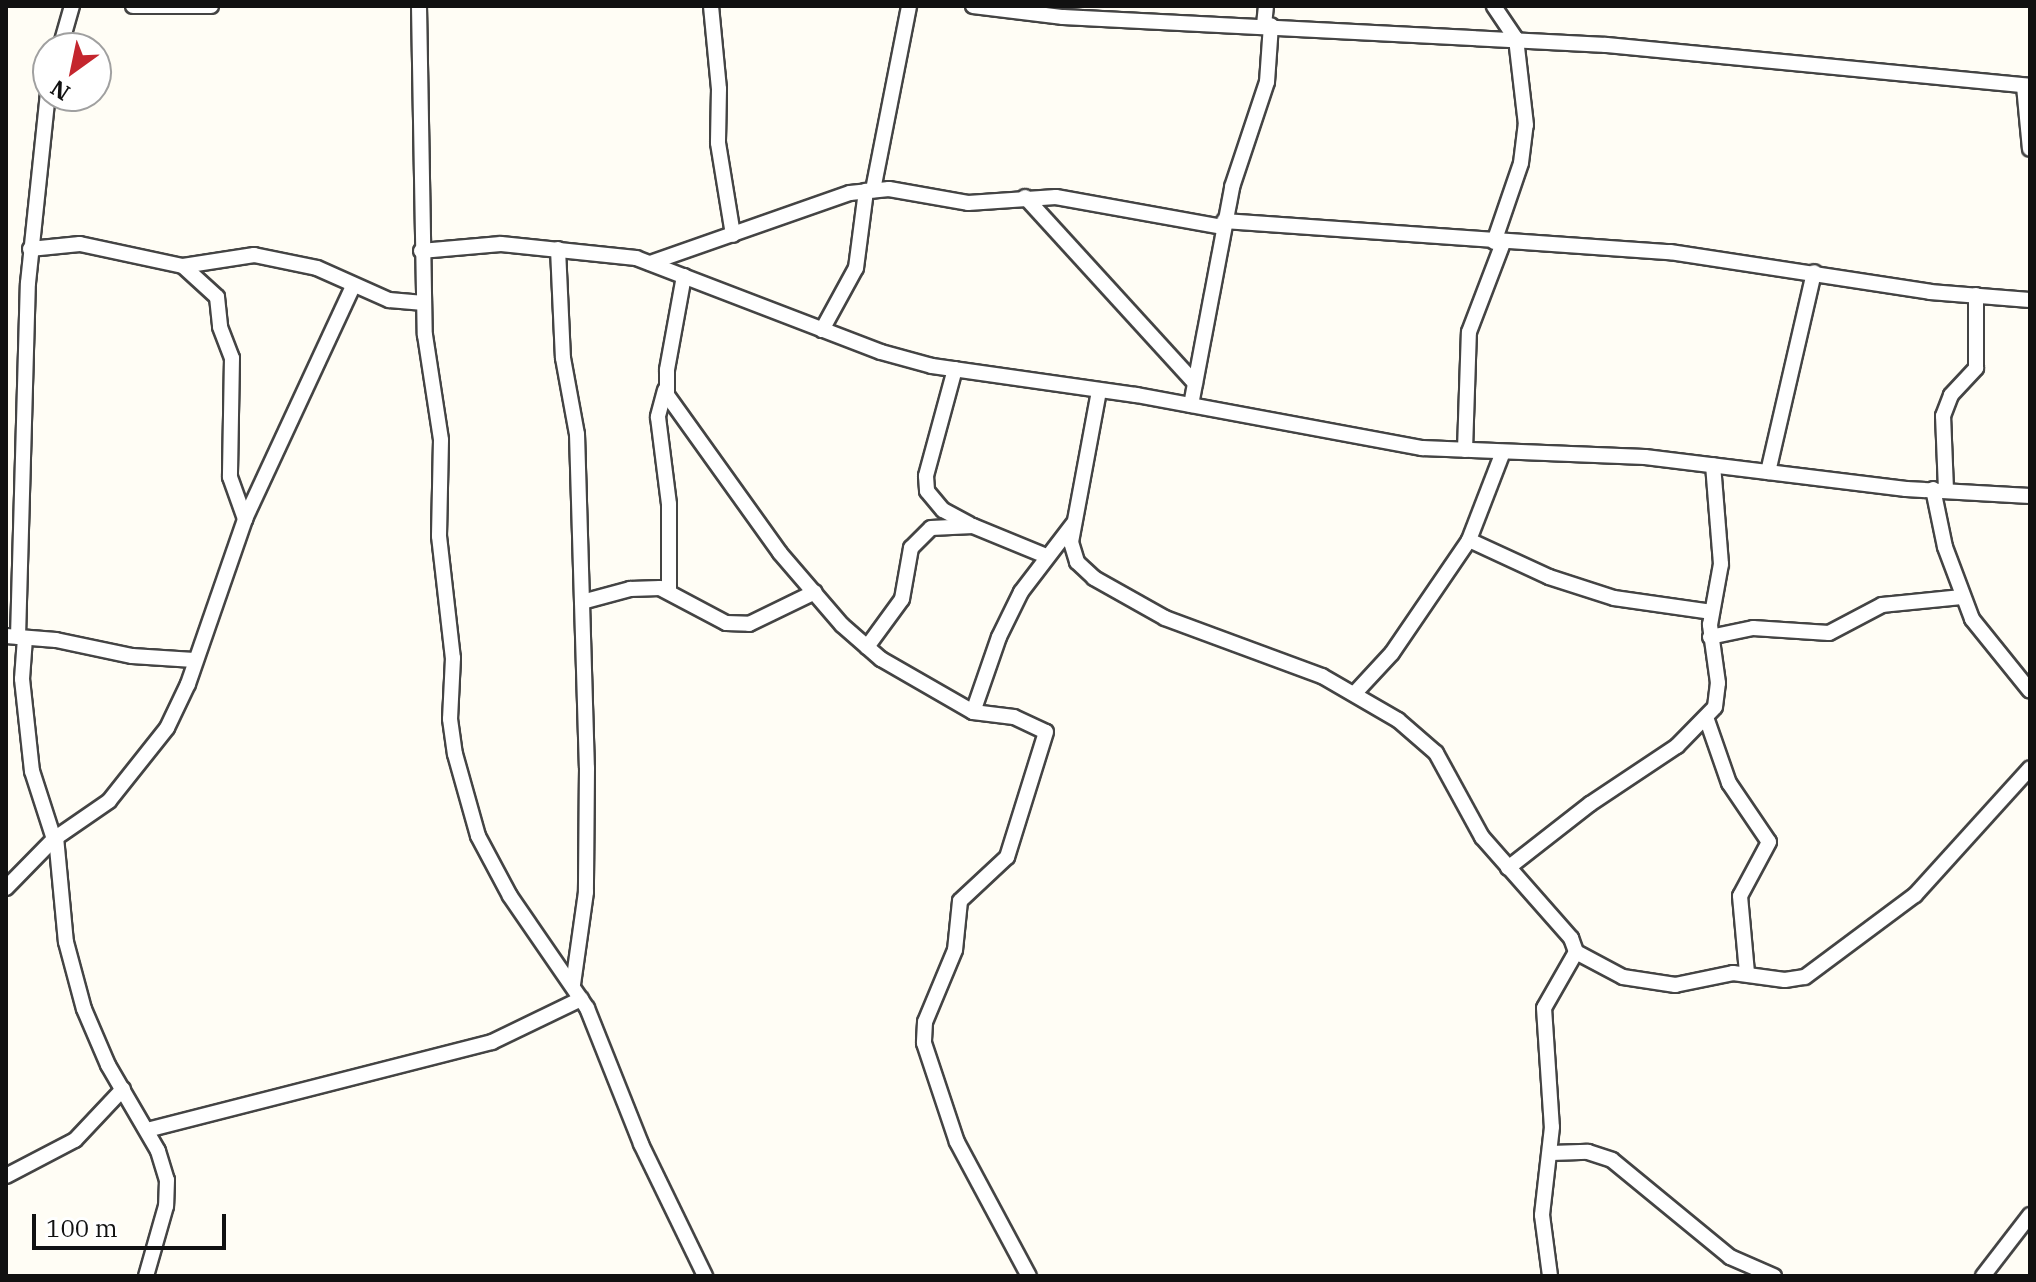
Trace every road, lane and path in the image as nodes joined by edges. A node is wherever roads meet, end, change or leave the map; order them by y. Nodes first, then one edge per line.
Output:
1 (72, 6) edge
2 (133, 6) edge
3 (211, 6) edge
4 (419, 6) edge
5 (711, 6) edge
6 (909, 6) edge
7 (973, 6) edge
8 (1266, 6) edge
9 (1494, 6) edge
10 (1267, 25) junction
11 (65, 32) edge
12 (1516, 39) junction
13 (2027, 86) edge
14 (46, 112) edge
15 (2030, 149) edge
16 (870, 191) junction
17 (1025, 197) junction
18 (1223, 224) junction
19 (733, 235) junction
20 (1498, 242) junction
21 (30, 249) junction
22 (558, 249) junction
23 (421, 251) junction
24 (650, 263) junction
25 (183, 266) junction
26 (1814, 272) junction
27 (684, 276) junction
28 (353, 286) junction
29 (1976, 295) junction
30 (2030, 300) edge
31 (424, 303) junction
32 (822, 330) junction
33 (955, 369) junction
34 (667, 381) junction
35 (1195, 383) junction
36 (1099, 391) junction
37 (1191, 405) junction
38 (6, 435) edge
39 (22, 435) junction
40 (1465, 450) junction
41 (1503, 452) junction
42 (1713, 465) junction
43 (1768, 472) junction
44 (1940, 490) junction
45 (2030, 496) edge
46 (245, 519) junction
47 (1076, 521) junction
48 (973, 526) junction
49 (1469, 540) junction
50 (1046, 556) junction
51 (669, 591) junction
52 (815, 592) junction
53 (1962, 597) junction
54 (582, 602) junction
55 (1712, 612) junction
56 (16, 637) edge
57 (1710, 637) junction
58 (867, 647) junction
59 (194, 660) junction
60 (2030, 691) edge
61 (1355, 693) junction
62 (973, 712) junction
63 (1707, 720) junction
64 (2030, 768) edge
65 (55, 838) junction
66 (1508, 868) junction
67 (6, 888) edge
68 (1576, 952) junction
69 (1747, 973) junction
70 (573, 984) junction
71 (581, 999) junction
72 (123, 1089) junction
73 (147, 1130) junction
74 (1551, 1153) junction
75 (6, 1176) edge
76 (2030, 1215) edge
77 (146, 1276) edge
78 (705, 1276) edge
79 (1029, 1276) edge
80 (1550, 1276) edge
81 (1774, 1276) edge
82 (1983, 1276) edge

1 - 11 street
2 - 3 street
4 - 23 street
5 - 19 street
6 - 16 street
7 - 10 street
8 - 10 street
9 - 12 street
10 - 12 street
10 - 18 street
12 - 13 street
12 - 20 street
13 - 15 street
14 - 21 street
16 - 17 street
16 - 19 street
16 - 32 street
17 - 18 street
17 - 35 street
18 - 20 street
18 - 35 street
19 - 24 street
20 - 26 street
20 - 40 street
21 - 25 street
21 - 39 street
22 - 23 street
22 - 24 street
22 - 54 street
23 - 31 street
24 - 27 street
25 - 28 street
25 - 46 street
26 - 29 street
26 - 43 street
27 - 32 street
27 - 34 street
28 - 31 street
28 - 46 street
29 - 30 street
29 - 44 street
31 - 70 street
32 - 33 street
33 - 36 street
33 - 48 street
34 - 51 street
34 - 52 street
35 - 37 street
36 - 37 street
36 - 47 street
37 - 40 street
38 - 39 street
39 - 56 street
40 - 41 street
41 - 42 street
41 - 49 street
42 - 43 street
42 - 55 street
43 - 44 street
44 - 45 street
44 - 53 street
46 - 59 street
47 - 50 street
47 - 61 street
48 - 50 street
48 - 58 street
49 - 55 street
49 - 61 street
50 - 62 street
51 - 52 street
51 - 54 street
52 - 58 street
53 - 57 street
53 - 60 street
54 - 70 street
55 - 57 street
56 - 59 street
56 - 65 street
57 - 63 street
58 - 62 street
59 - 65 street
61 - 66 street
62 - 79 street
63 - 66 street
63 - 69 street
64 - 69 street
65 - 67 street
65 - 72 street
66 - 68 street
68 - 69 street
68 - 74 street
70 - 71 street
71 - 73 street
71 - 78 street
72 - 73 street
72 - 75 street
73 - 77 street
74 - 80 street
74 - 81 street
76 - 82 street

